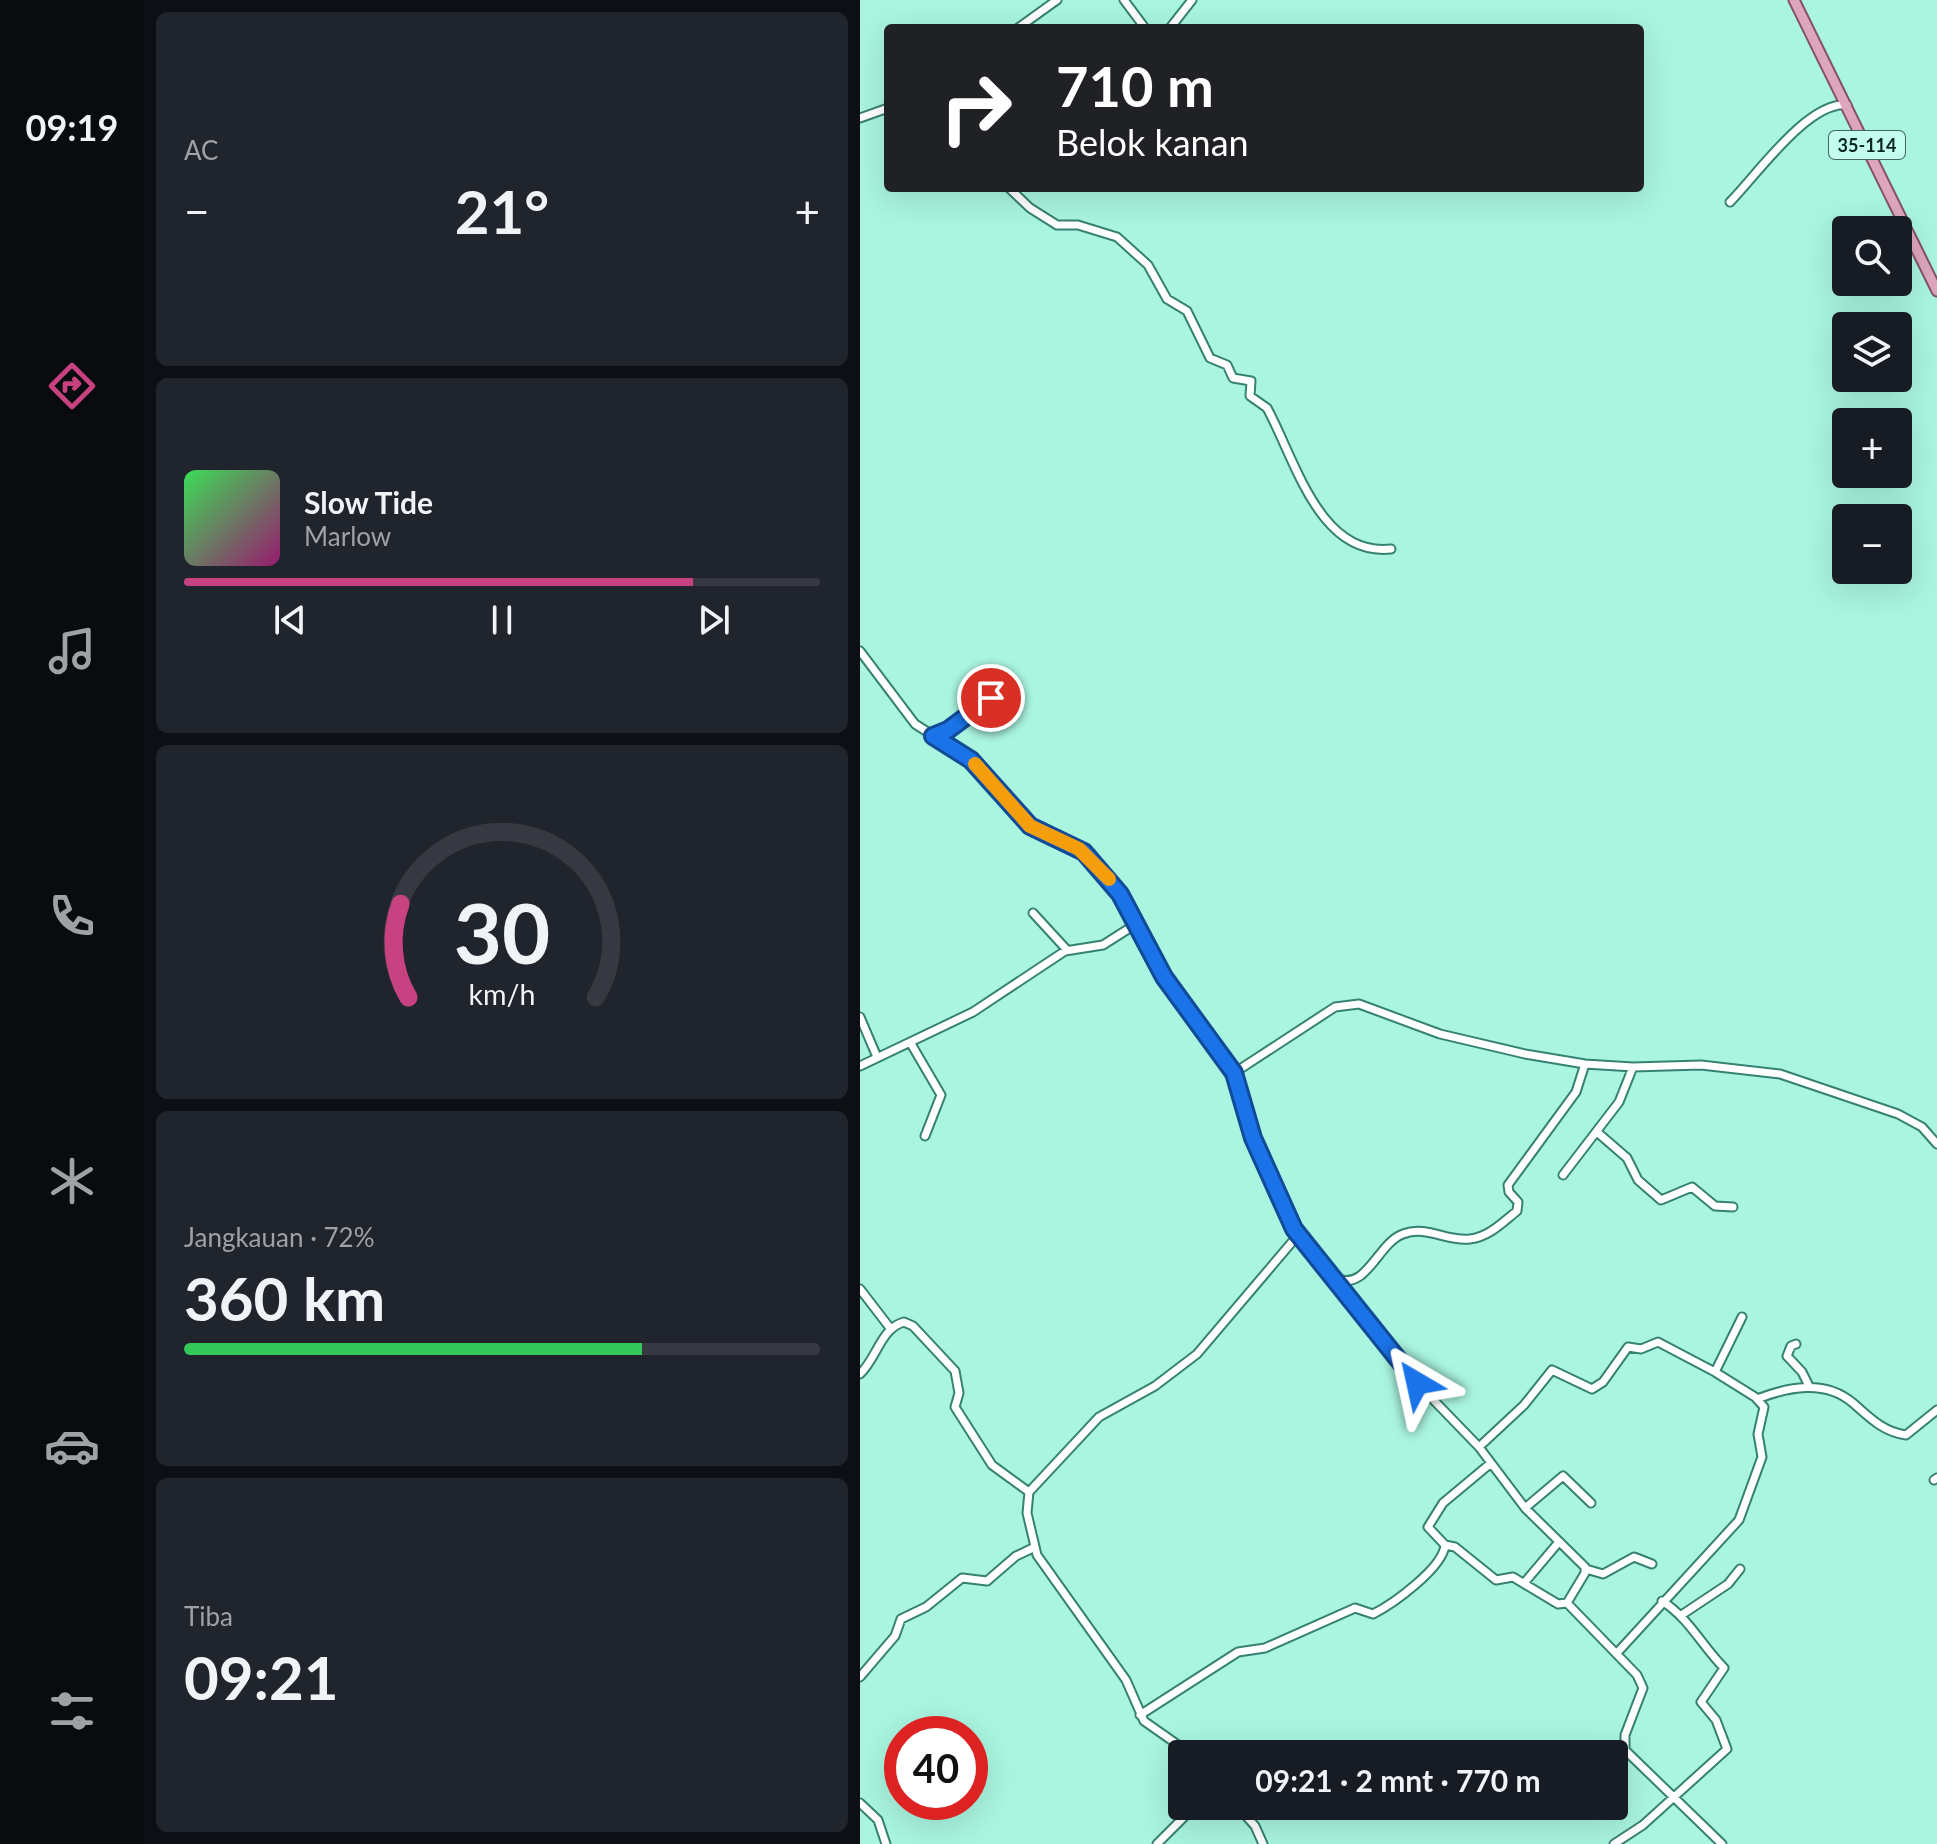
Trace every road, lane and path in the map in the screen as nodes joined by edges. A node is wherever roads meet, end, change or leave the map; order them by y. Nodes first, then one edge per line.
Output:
1 (1057, 0) edge
2 (1124, 0) edge
3 (1192, 0) edge
4 (1794, 0) edge
5 (1024, 24) edge
6 (1142, 24) edge
7 (1173, 24) edge
8 (1847, 105) junction
9 (884, 109) edge
10 (860, 118) edge
11 (1014, 192) edge
12 (1730, 202) dead end
13 (1937, 291) edge
14 (1391, 549) dead end
15 (860, 651) edge
16 (991, 698) dead end
17 (933, 736) junction
18 (1033, 913) dead end
19 (1136, 924) junction
20 (1067, 950) junction
21 (860, 1017) edge
22 (910, 1042) junction
23 (877, 1057) junction
24 (1585, 1064) junction
25 (860, 1066) edge
26 (1633, 1067) junction
27 (1234, 1073) junction
28 (1597, 1132) junction
29 (925, 1136) dead end
30 (1937, 1144) edge
31 (1563, 1175) dead end
32 (1733, 1207) dead end
33 (1298, 1235) junction
34 (1337, 1279) junction
35 (860, 1289) edge
36 (1742, 1317) dead end
37 (890, 1328) junction
38 (1796, 1344) dead end
39 (1715, 1372) junction
40 (860, 1374) edge
41 (1809, 1386) junction
42 (1757, 1399) junction
43 (1937, 1410) edge
44 (1479, 1447) junction
45 (1491, 1463) junction
46 (1029, 1492) junction
47 (1591, 1503) dead end
48 (1525, 1508) junction
49 (1558, 1543) junction
50 (1445, 1545) junction
51 (1033, 1548) junction
52 (1652, 1564) dead end
53 (1586, 1569) junction
54 (1740, 1569) dead end
55 (1525, 1582) junction
56 (1662, 1601) junction
57 (1567, 1603) junction
58 (1683, 1614) junction
59 (1617, 1653) junction
60 (860, 1677) edge
61 (1140, 1715) junction
62 (1169, 1740) edge
63 (1672, 1797) junction
64 (860, 1803) edge
65 (1181, 1820) edge
66 (1250, 1820) edge
67 (886, 1844) edge
68 (1157, 1844) edge
69 (1263, 1844) edge
70 (1614, 1844) edge
71 (1722, 1844) edge

1 - 5 street
2 - 6 street
3 - 7 street
4 - 8 main road, 35-114
8 - 12 street
8 - 13 main road, 35-114
9 - 10 street
11 - 14 street
15 - 17 street
16 - 17 street
17 - 19 street
18 - 20 street
19 - 20 street
19 - 27 street
20 - 22 street
21 - 23 street
22 - 23 street
22 - 29 street
23 - 25 street
24 - 26 street
24 - 27 street
24 - 34 street
26 - 28 street
26 - 30 street
27 - 33 street
28 - 31 street
28 - 32 street
33 - 34 street
33 - 46 street
34 - 44 street
35 - 37 street
36 - 39 street
37 - 40 street
37 - 46 street
38 - 41 street
39 - 42 street
39 - 44 street
41 - 42 street
41 - 43 street
42 - 56 street
44 - 45 street
45 - 48 street
45 - 50 street
46 - 51 street
47 - 48 street
48 - 49 street
49 - 53 street
49 - 55 street
50 - 55 street
50 - 61 street
51 - 60 street
51 - 61 street
52 - 53 street
53 - 57 street
54 - 58 street
55 - 57 street
56 - 58 street
56 - 59 street
57 - 59 street
58 - 63 street
59 - 63 street
61 - 62 street
63 - 70 street
63 - 71 street
64 - 67 street
65 - 68 street
66 - 69 street

